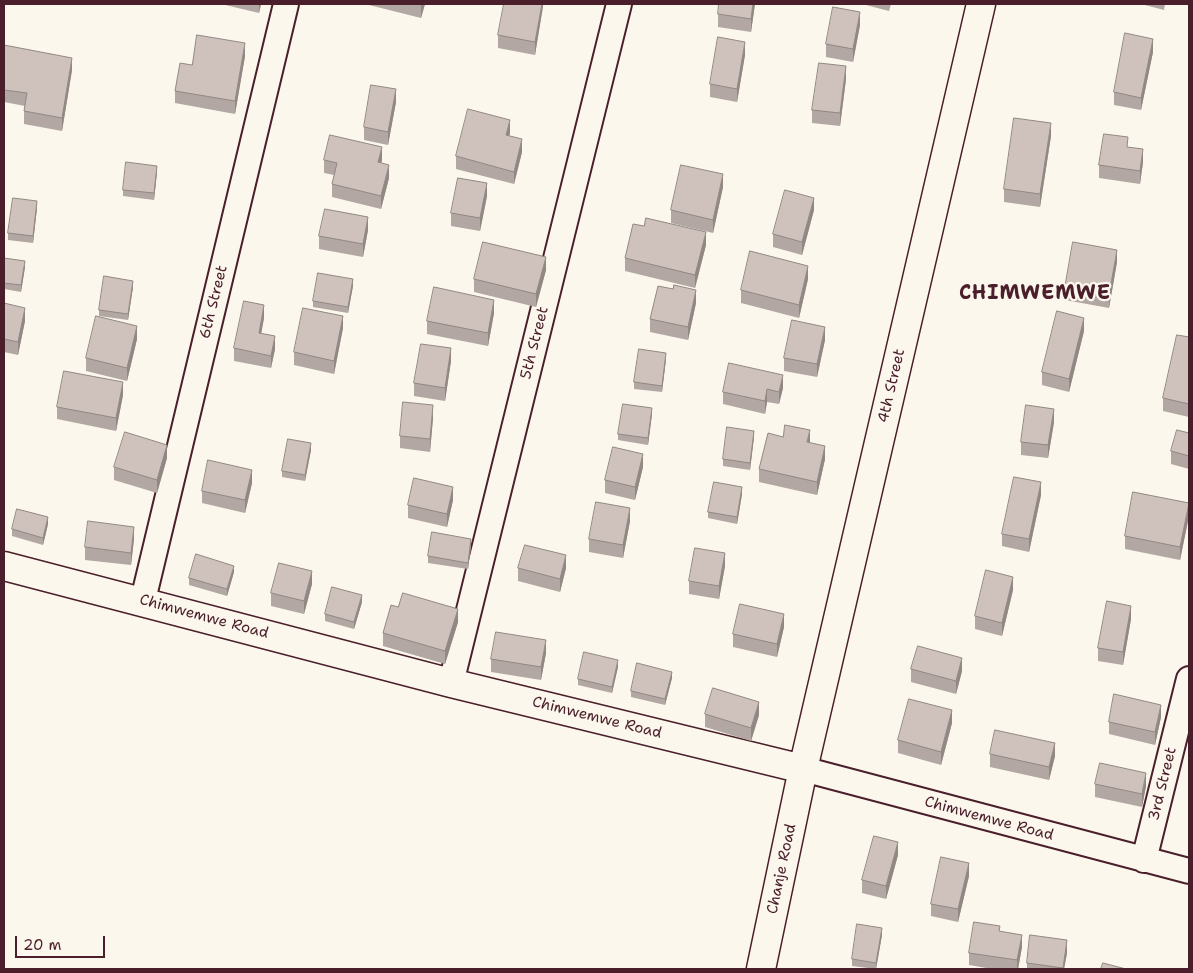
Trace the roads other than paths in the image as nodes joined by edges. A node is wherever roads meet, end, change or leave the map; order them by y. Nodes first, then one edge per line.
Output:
1 (286, 4) edge
2 (619, 4) edge
3 (981, 4) edge
4 (4, 566) edge
5 (143, 600) junction
6 (1189, 679) edge
7 (451, 683) junction
8 (803, 769) junction
9 (1144, 860) junction
10 (1189, 871) edge
11 (761, 969) edge

1 - 5 street, 6th Street
2 - 7 street, 5th Street
3 - 8 street, 4th Street
4 - 5 street, Chimwemwe Road
5 - 7 street, Chimwemwe Road
6 - 9 street, 3rd Street
7 - 8 street, Chimwemwe Road
8 - 9 street, Chimwemwe Road
8 - 11 street, Chanje Road
9 - 10 street, Chimwemwe Road

